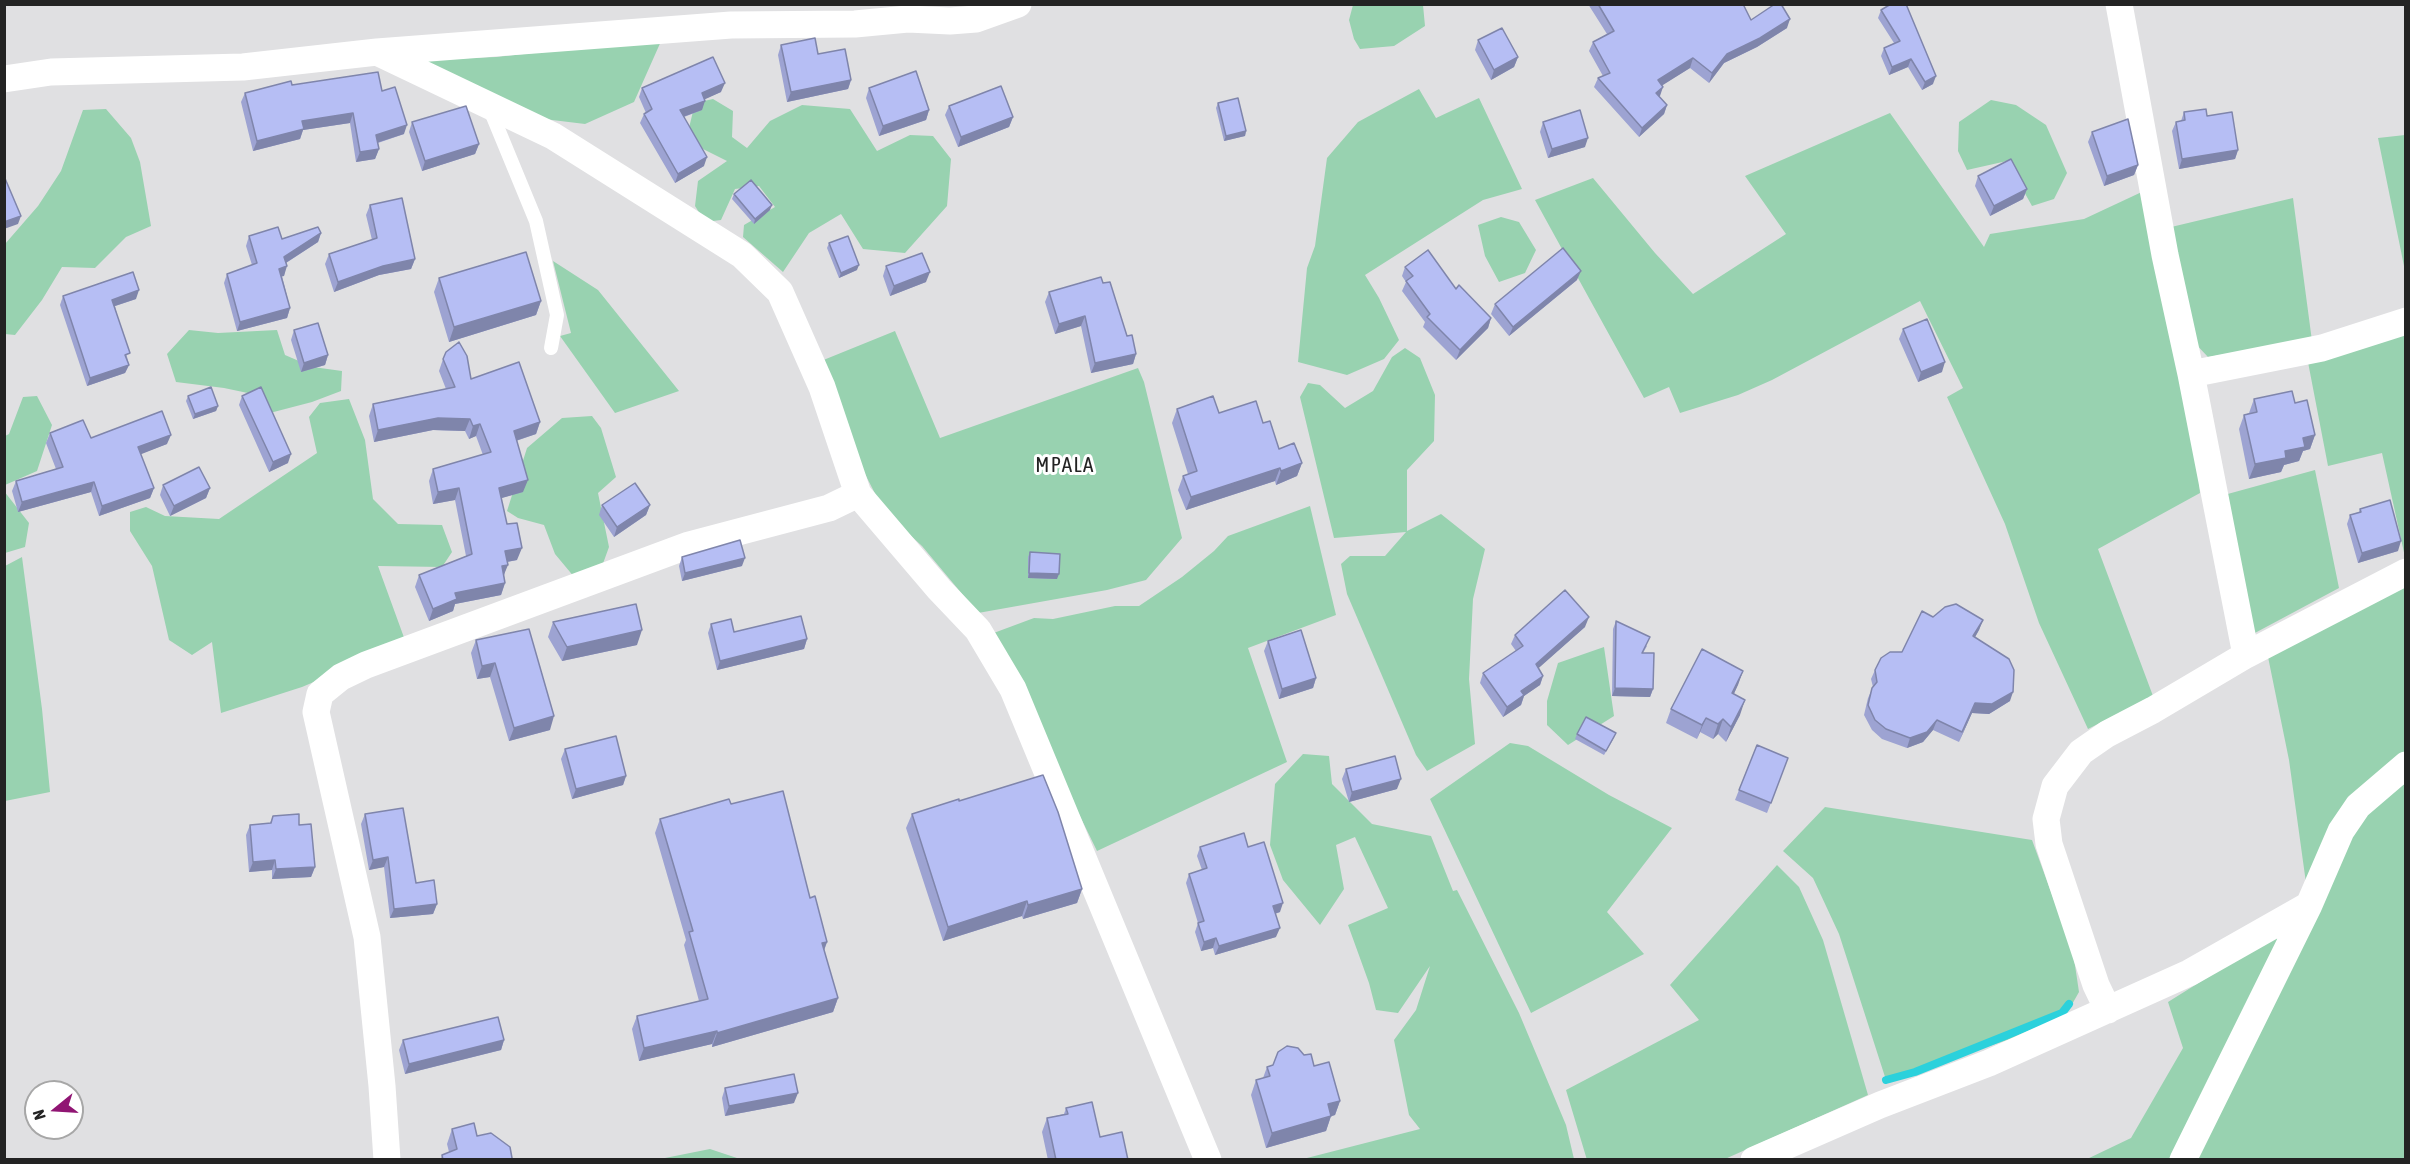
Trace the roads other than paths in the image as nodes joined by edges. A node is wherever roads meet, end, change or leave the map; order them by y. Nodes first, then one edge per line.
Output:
1 (1018, 4) edge
2 (2120, 4) edge
3 (905, 12) edge
4 (377, 52) junction
5 (4, 79) edge
6 (488, 105) junction
7 (2406, 321) edge
8 (552, 348) dead end
9 (2191, 374) junction
10 (858, 494) junction
11 (2406, 572) edge
12 (2246, 655) junction
13 (2406, 765) edge
14 (2308, 905) junction
15 (2108, 1010) junction
16 (387, 1160) edge
17 (1208, 1160) edge
18 (1754, 1160) edge
19 (2183, 1160) edge

1 - 3 street
2 - 9 street
3 - 4 street
4 - 5 street
4 - 6 street
6 - 8 lane
6 - 10 street
7 - 9 street
9 - 12 street
10 - 16 street
10 - 17 street
11 - 12 street
12 - 15 street
13 - 14 street
14 - 15 street
14 - 19 street
15 - 18 street

